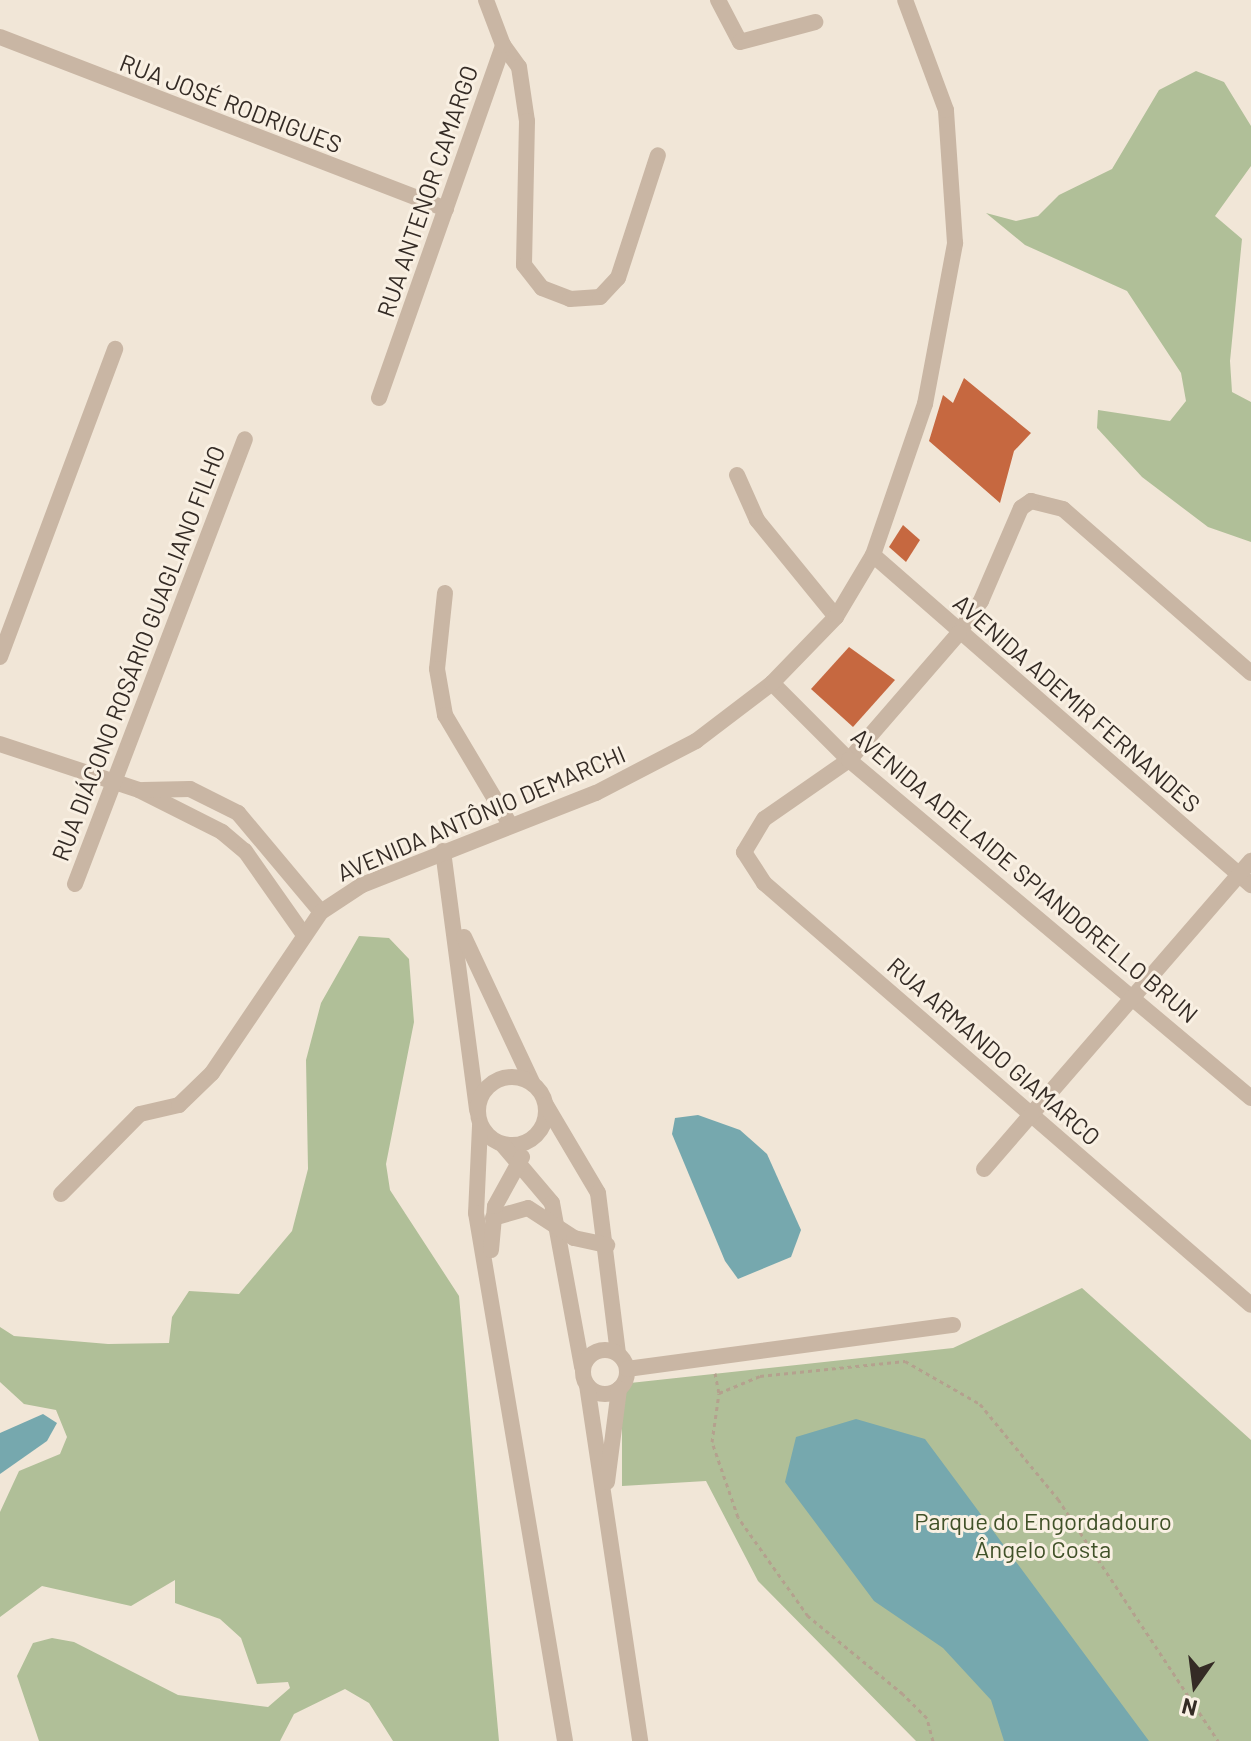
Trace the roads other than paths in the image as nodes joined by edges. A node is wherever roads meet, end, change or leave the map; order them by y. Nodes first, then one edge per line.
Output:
1 (486, 0) edge
2 (718, 0) edge
3 (905, 0) edge
4 (815, 22) dead end
5 (0, 37) edge
6 (503, 45) junction
7 (658, 155) dead end
8 (446, 209) junction
9 (115, 349) dead end
10 (379, 398) dead end
11 (245, 439) dead end
12 (737, 475) dead end
13 (873, 555) junction
14 (445, 593) dead end
15 (836, 617) junction
16 (959, 633) junction
17 (0, 657) edge
18 (1251, 673) edge
19 (772, 683) junction
20 (0, 744) edge
21 (849, 760) junction
22 (115, 783) junction
23 (139, 790) junction
24 (509, 823) junction
25 (443, 851) junction
26 (1251, 861) edge
27 (1245, 880) edge
28 (75, 884) dead end
29 (321, 912) junction
30 (457, 924) junction
31 (304, 935) junction
32 (1133, 997) junction
33 (533, 1084) junction
34 (1251, 1098) edge
35 (546, 1105) junction
36 (1031, 1114) junction
37 (479, 1118) junction
38 (531, 1140) junction
39 (502, 1144) junction
40 (519, 1163) junction
41 (984, 1169) dead end
42 (61, 1194) dead end
43 (493, 1218) junction
44 (560, 1226) junction
45 (607, 1245) junction
46 (489, 1268) junction
47 (1251, 1305) edge
48 (953, 1325) dead end
49 (618, 1353) junction
50 (582, 1367) junction
51 (627, 1369) junction
52 (587, 1385) junction
53 (619, 1389) junction
54 (605, 1500) junction
55 (565, 1741) edge
56 (640, 1741) edge

1 - 6 street, RUA ANTENOR CAMARGO
2 - 4 street
3 - 13 street, AVENIDA ANTÔNIO DEMARCHI
5 - 8 street, RUA JOSÉ RODRIGUES
6 - 7 street
6 - 8 street, RUA ANTENOR CAMARGO
8 - 10 street, RUA ANTENOR CAMARGO
9 - 17 street
11 - 22 street, RUA DIÁCONO ROSÁRIO GUAGLIANO FILHO
12 - 15 street
13 - 15 street, AVENIDA ANTÔNIO DEMARCHI
13 - 16 street, AVENIDA ADEMIR FERNANDES
14 - 24 street
15 - 19 street, AVENIDA ANTÔNIO DEMARCHI
16 - 18 street
16 - 21 street
16 - 27 street, AVENIDA ADEMIR FERNANDES
19 - 21 street, AVENIDA ADELAIDE SPIANDORELLO BRUN
19 - 24 street, AVENIDA ANTÔNIO DEMARCHI
20 - 22 street
21 - 32 street, AVENIDA ADELAIDE SPIANDORELLO BRUN
21 - 36 street, RUA ARMANDO GIAMARCO
22 - 23 street
22 - 28 street, RUA DIÁCONO ROSÁRIO GUAGLIANO FILHO
23 - 29 street
23 - 31 street
24 - 25 street, AVENIDA ANTÔNIO DEMARCHI
25 - 29 street, AVENIDA ANTÔNIO DEMARCHI
25 - 30 street
26 - 27 street
27 - 32 street
29 - 31 street, AVENIDA ANTÔNIO DEMARCHI
30 - 33 street
30 - 37 street
31 - 42 street, AVENIDA ANTÔNIO DEMARCHI
32 - 34 street, AVENIDA ADELAIDE SPIANDORELLO BRUN
32 - 36 street
33 - 35 street
33 - 37 street
35 - 38 street
35 - 45 street
36 - 41 street
36 - 47 street, RUA ARMANDO GIAMARCO
37 - 39 street
37 - 46 street
38 - 39 street
38 - 40 street
39 - 40 street
40 - 43 street
40 - 44 street
43 - 44 street
43 - 46 street
44 - 45 street
44 - 50 street
45 - 49 street
46 - 55 street
48 - 51 street
49 - 50 street
49 - 51 street
50 - 52 street
51 - 53 street
52 - 53 street
52 - 54 street
53 - 54 street
54 - 56 street

